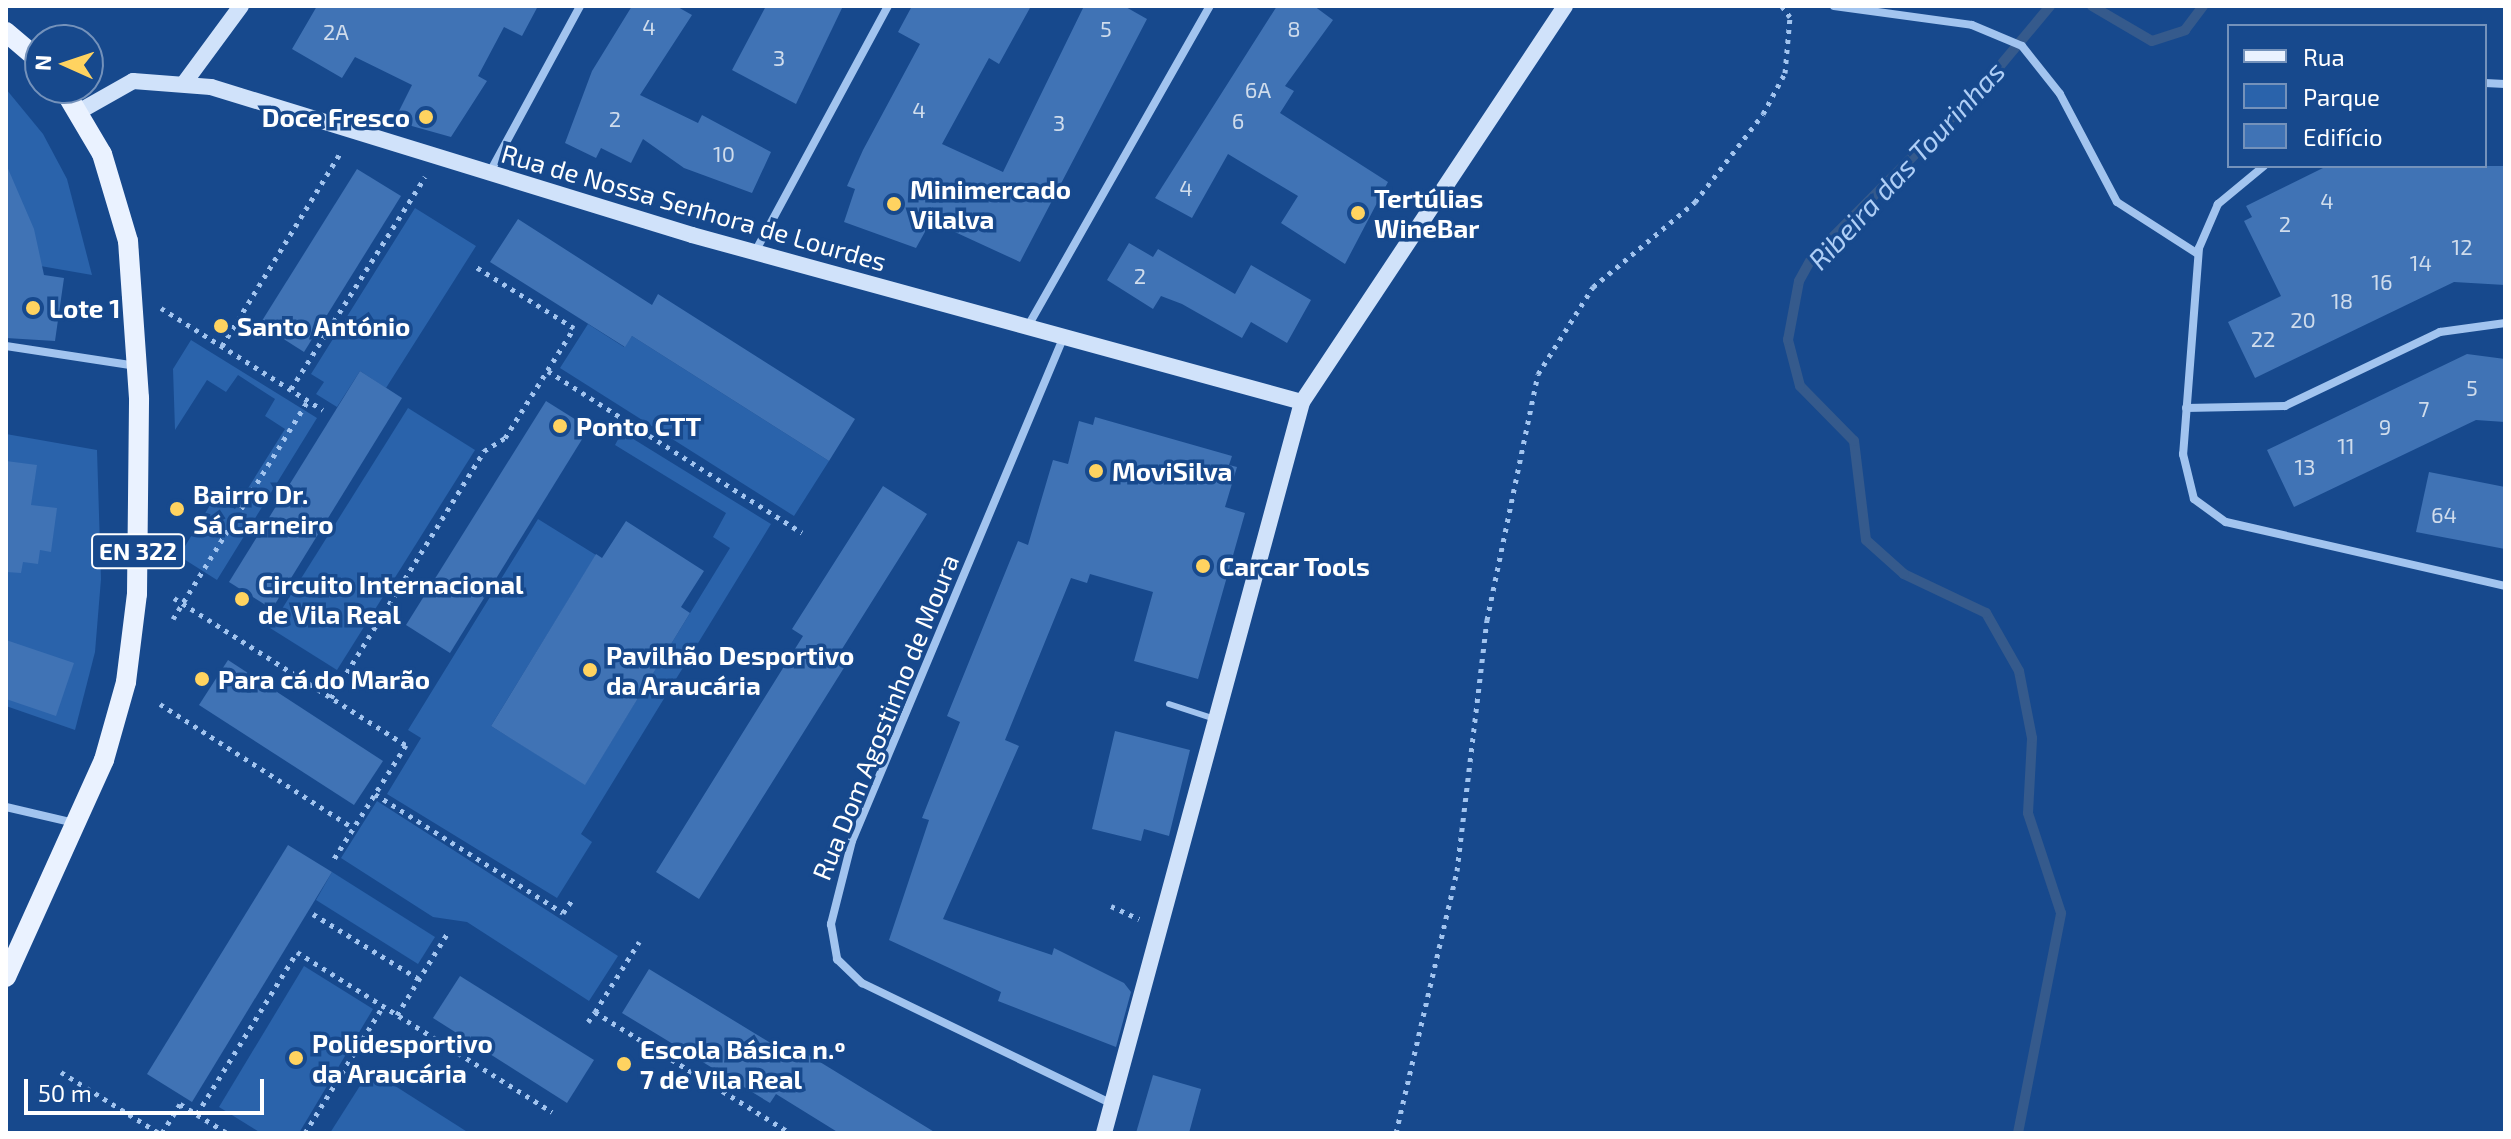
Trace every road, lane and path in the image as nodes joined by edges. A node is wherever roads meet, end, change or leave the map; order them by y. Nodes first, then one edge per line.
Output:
1 (241, 6) edge
2 (580, 6) edge
3 (888, 6) edge
4 (1210, 6) edge
5 (1565, 6) edge
6 (1782, 6) edge
7 (1834, 6) edge
8 (6, 32) edge
9 (24, 47) edge
10 (185, 82) junction
11 (75, 104) edge
12 (80, 111) junction
13 (342, 152) dead end
14 (2262, 168) edge
15 (490, 172) junction
16 (425, 176) dead end
17 (754, 253) junction
18 (2198, 254) junction
19 (476, 267) dead end
20 (161, 308) dead end
21 (2505, 323) edge
22 (1028, 326) junction
23 (1064, 336) junction
24 (6, 346) edge
25 (222, 346) junction
26 (137, 366) junction
27 (548, 371) junction
28 (291, 389) junction
29 (308, 400) junction
30 (1302, 402) junction
31 (2186, 408) junction
32 (323, 410) dead end
33 (802, 533) dead end
34 (2505, 586) edge
35 (174, 598) dead end
36 (183, 604) junction
37 (173, 619) dead end
38 (331, 698) junction
39 (160, 704) dead end
40 (1169, 704) dead end
41 (1216, 719) junction
42 (375, 794) junction
43 (6, 807) edge
44 (75, 823) junction
45 (353, 828) junction
46 (332, 862) dead end
47 (572, 900) dead end
48 (1111, 906) dead end
49 (313, 914) dead end
50 (1136, 917) dead end
51 (447, 934) dead end
52 (639, 942) dead end
53 (6, 977) edge
54 (419, 979) junction
55 (383, 1006) junction
56 (595, 1012) junction
57 (397, 1015) junction
58 (588, 1022) dead end
59 (61, 1072) dead end
60 (1115, 1106) junction
61 (552, 1112) dead end
62 (197, 1114) junction
63 (161, 1133) edge
64 (227, 1133) edge
65 (305, 1133) edge
66 (790, 1133) edge
67 (1104, 1133) edge
68 (1396, 1133) edge

1 - 10 street
2 - 15 street
3 - 17 street
4 - 22 street
5 - 30 street
6 - 68 path
7 - 18 street
8 - 9 main road
10 - 12 street, Rua de Nossa Senhora de Lourdes
10 - 15 street, Rua de Nossa Senhora de Lourdes
11 - 12 main road, EN 322
12 - 26 main road, EN 322
13 - 25 path
14 - 18 street
15 - 17 street, Rua de Nossa Senhora de Lourdes
16 - 28 path
17 - 22 street, Rua de Nossa Senhora de Lourdes
18 - 31 street
19 - 27 path
20 - 25 path
21 - 31 street
22 - 23 street, Rua de Nossa Senhora de Lourdes
23 - 30 street, Rua de Nossa Senhora de Lourdes
23 - 60 street, Rua Dom Agostinho de Moura
24 - 26 street
25 - 28 path
26 - 44 main road, EN 322
27 - 33 path
27 - 38 path
28 - 29 path
29 - 32 path
29 - 36 path
30 - 41 street
31 - 34 street
35 - 36 path
36 - 37 path
36 - 38 path
38 - 42 path
39 - 45 path
40 - 41 lane
41 - 60 street
42 - 45 path
42 - 47 path
43 - 44 street
44 - 53 main road, EN 322
45 - 46 path
48 - 50 path
49 - 54 path
51 - 54 path
52 - 56 path
54 - 57 path
55 - 57 path
55 - 62 path
55 - 65 path
56 - 58 path
56 - 66 path
57 - 61 path
59 - 63 path
60 - 67 street
62 - 63 path
62 - 64 path

